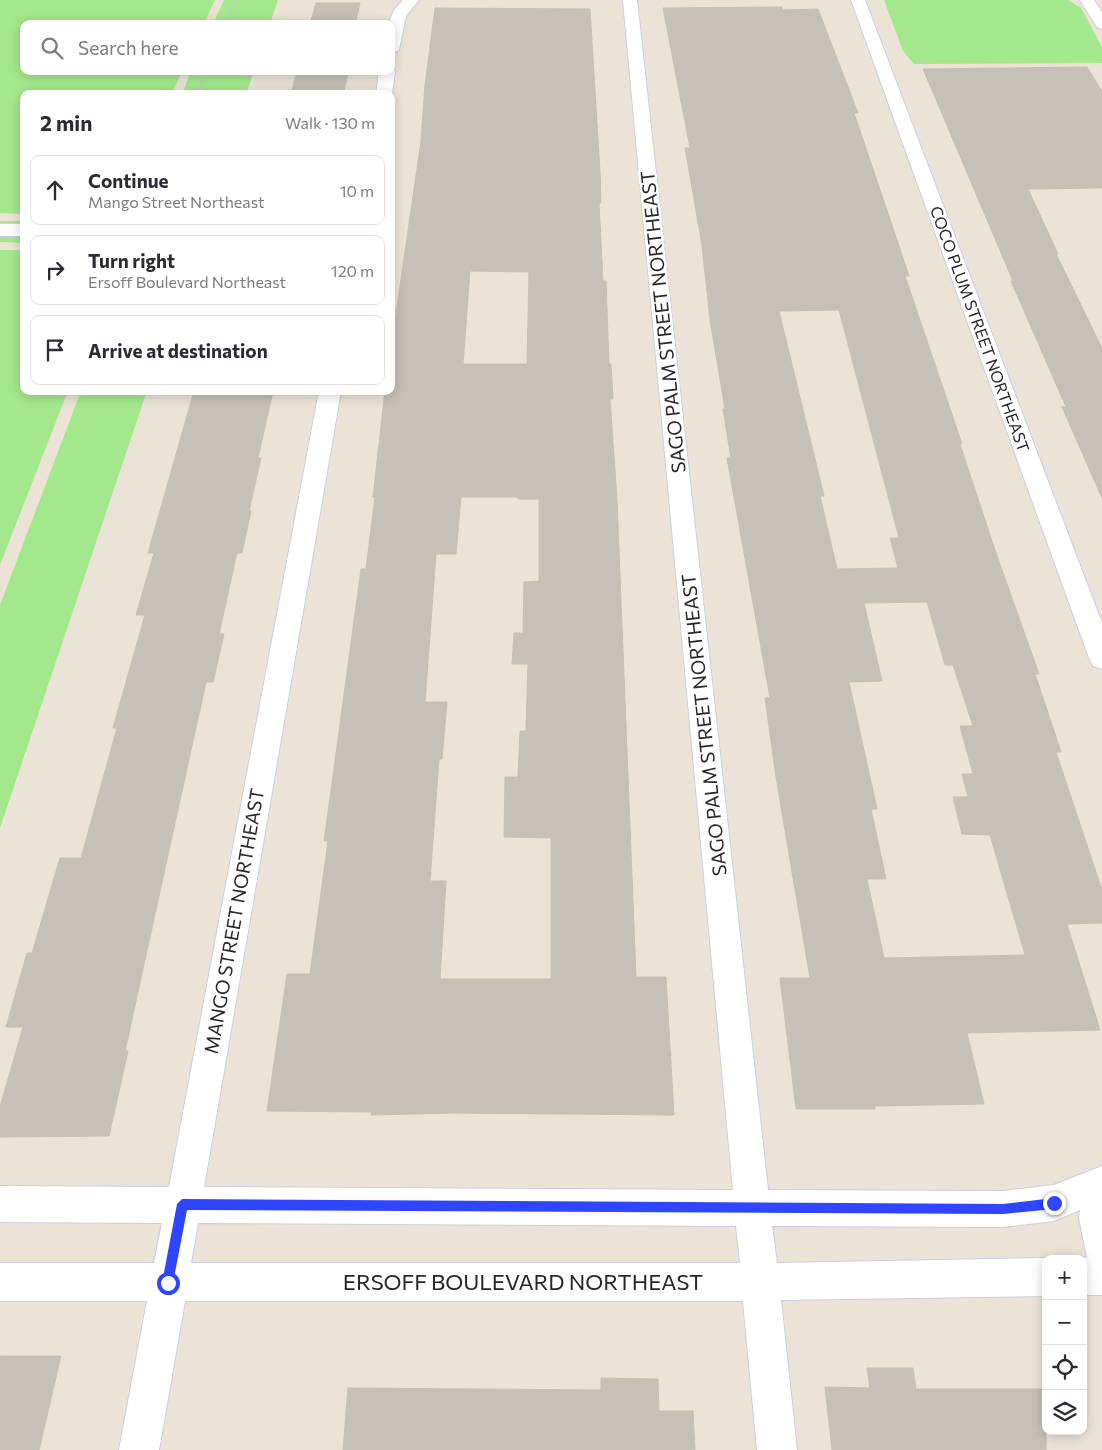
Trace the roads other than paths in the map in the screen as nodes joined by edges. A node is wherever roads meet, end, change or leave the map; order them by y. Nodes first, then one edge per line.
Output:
1 (412, 0) edge
2 (630, 0) edge
3 (858, 0) edge
4 (1087, 0) edge
5 (1102, 24) edge
6 (395, 27) edge
7 (387, 75) edge
8 (385, 90) edge
9 (0, 230) edge
10 (20, 230) edge
11 (329, 395) edge
12 (1102, 658) edge
13 (1102, 1185) edge
14 (0, 1204) edge
15 (182, 1204) junction
16 (753, 1207) junction
17 (1102, 1250) edge
18 (1087, 1276) edge
19 (1102, 1276) edge
20 (1042, 1277) edge
21 (0, 1282) edge
22 (761, 1282) junction
23 (168, 1283) junction
24 (139, 1450) edge
25 (777, 1450) edge

1 - 6 street
2 - 16 street, SAGO PALM STREET NORTHEAST
3 - 12 street, COCO PLUM STREET NORTHEAST
4 - 5 street
7 - 8 street
9 - 10 street
11 - 15 street, MANGO STREET NORTHEAST
13 - 16 street
13 - 17 street
14 - 15 street
15 - 16 street
15 - 23 street, MANGO STREET NORTHEAST
16 - 22 street, SAGO PALM STREET NORTHEAST
18 - 19 street
20 - 22 street, ERSOFF BOULEVARD NORTHEAST
21 - 23 street, ERSOFF BOULEVARD NORTHEAST
22 - 23 street, ERSOFF BOULEVARD NORTHEAST
22 - 25 street, SAGO PALM STREET NORTHEAST
23 - 24 street, MANGO STREET NORTHEAST

